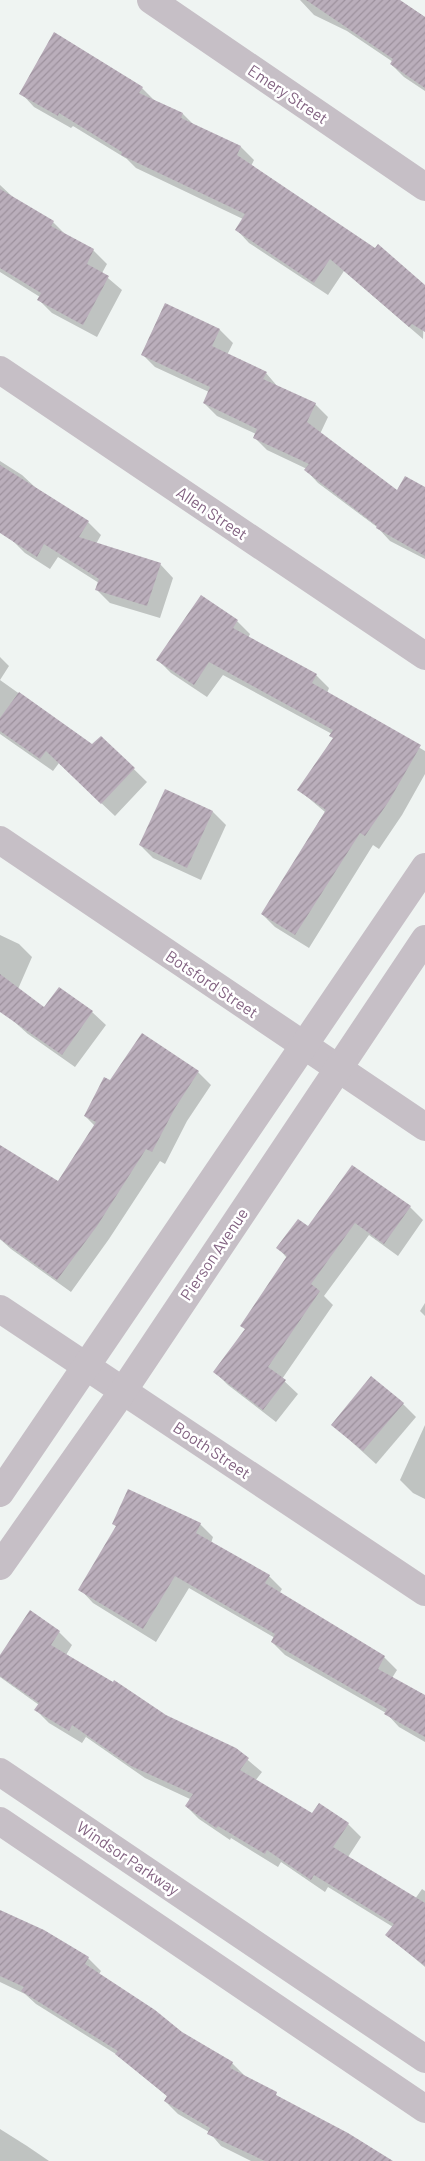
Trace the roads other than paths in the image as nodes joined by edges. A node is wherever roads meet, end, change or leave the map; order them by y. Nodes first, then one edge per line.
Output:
1 (151, 0) edge
2 (425, 187) edge
3 (0, 370) edge
4 (425, 656) edge
5 (0, 840) edge
6 (425, 867) edge
7 (425, 939) edge
8 (305, 1046) junction
9 (337, 1068) junction
10 (425, 1127) edge
11 (0, 1308) edge
12 (86, 1367) junction
13 (123, 1391) junction
14 (0, 1493) edge
15 (0, 1566) edge
16 (425, 1592) edge
17 (0, 1772) edge
18 (0, 1821) edge
19 (256, 1944) junction
20 (234, 1978) junction
21 (425, 2059) edge
22 (425, 2109) edge

1 - 2 street, Emery Street
3 - 4 street, Allen Street
5 - 8 street, Botsford Street
6 - 8 street
7 - 9 street, Pierson Avenue
8 - 9 street, Botsford Street
8 - 12 street
9 - 10 street, Botsford Street
9 - 13 street, Pierson Avenue
11 - 12 street, Booth Street
12 - 13 street, Booth Street
12 - 14 street
13 - 15 street, Pierson Avenue
13 - 16 street, Booth Street
17 - 19 street, Windsor Parkway
18 - 20 street
19 - 20 street
19 - 21 street, Windsor Parkway
20 - 22 street

